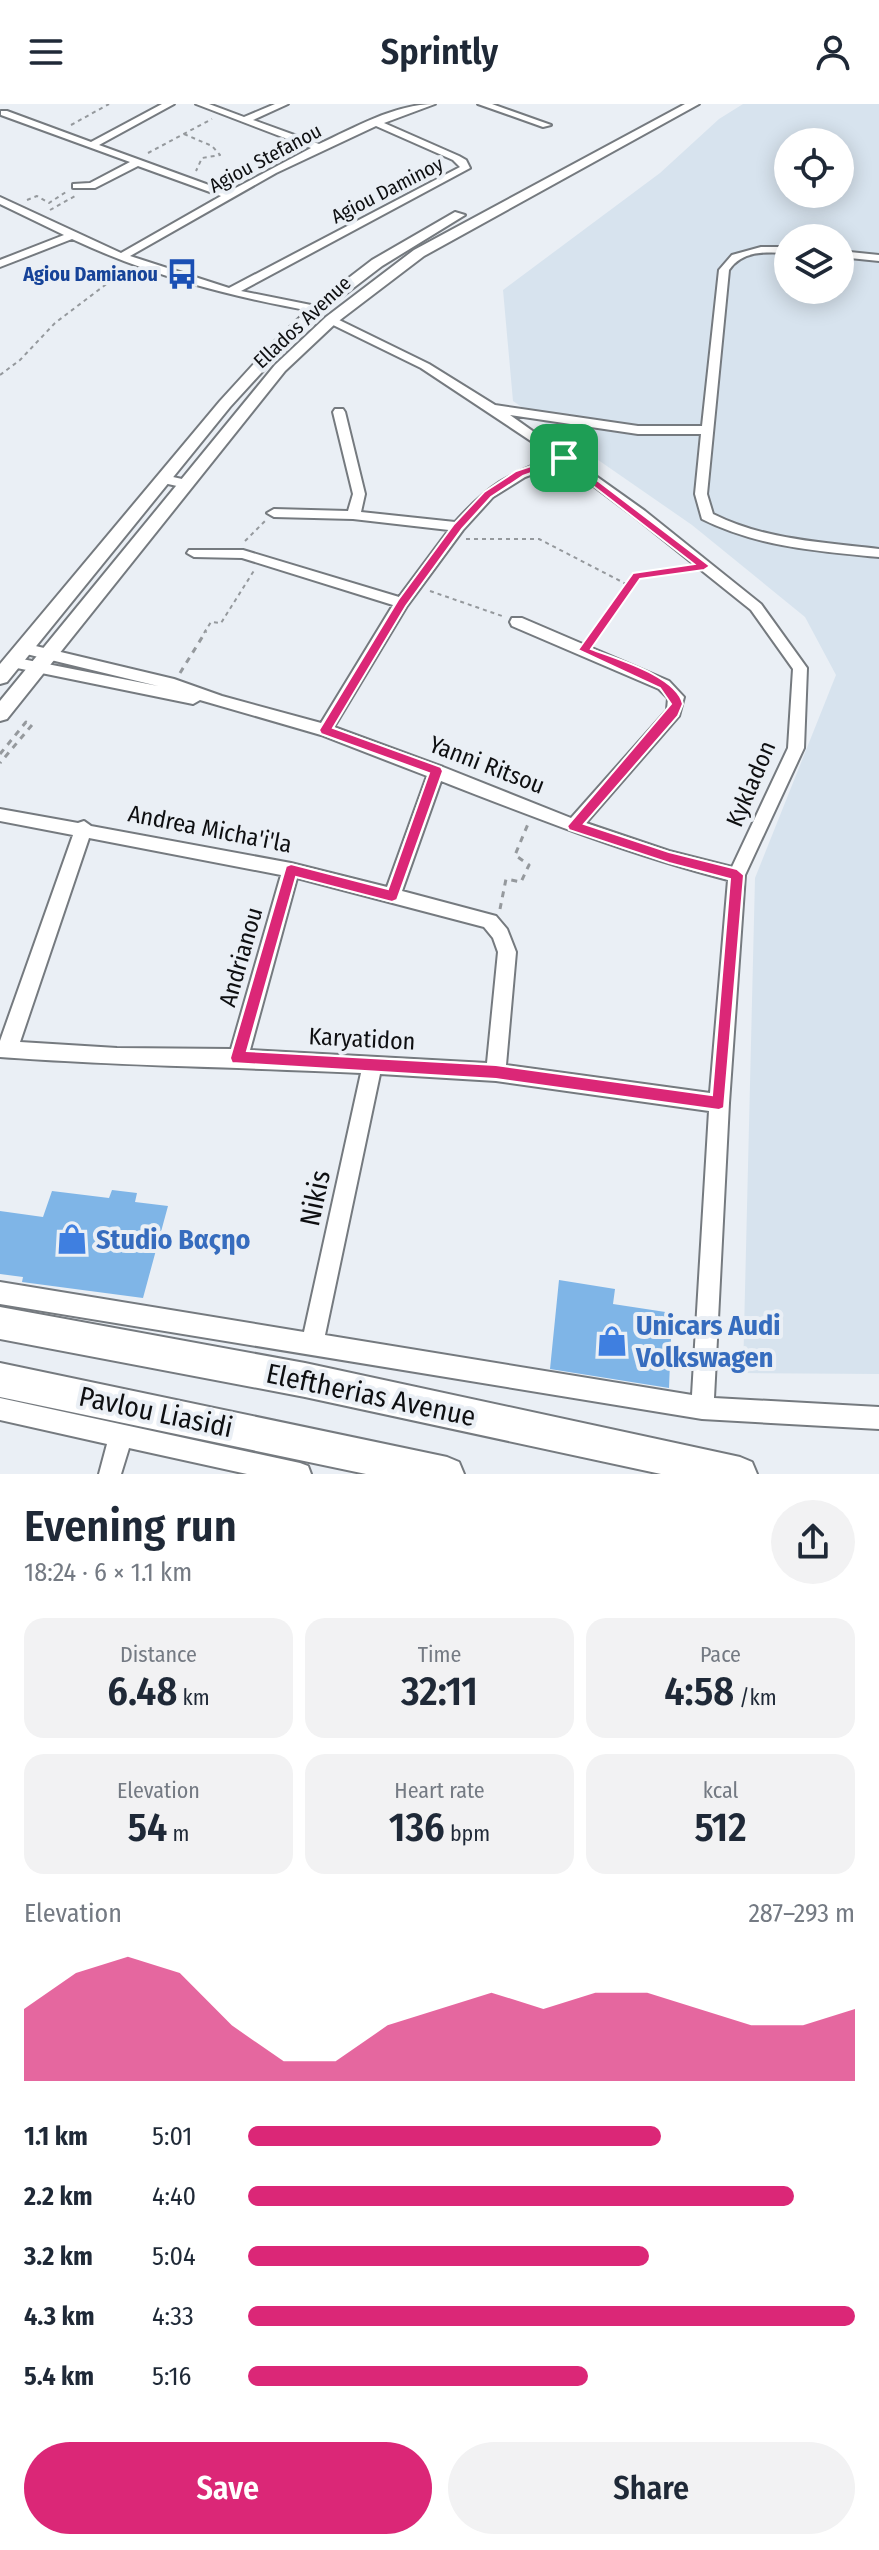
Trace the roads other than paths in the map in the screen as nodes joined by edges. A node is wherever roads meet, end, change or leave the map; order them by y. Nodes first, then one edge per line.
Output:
1 (19, 104) edge
2 (169, 104) edge
3 (201, 104) edge
4 (283, 104) edge
5 (430, 104) edge
6 (483, 104) edge
7 (668, 104) edge
8 (693, 104) edge
9 (2, 114) edge
10 (247, 119) junction
11 (374, 122) junction
12 (546, 125) dead end
13 (92, 145) junction
14 (320, 148) junction
15 (138, 160) junction
16 (76, 186) road end
17 (230, 196) junction
18 (0, 200) edge
19 (73, 235) junction
20 (774, 251) edge
21 (854, 255) edge
22 (128, 258) junction
23 (879, 258) edge
24 (0, 264) edge
25 (232, 291) junction
26 (317, 309) junction
27 (331, 320) junction
28 (492, 409) junction
29 (339, 412) dead end
30 (708, 430) junction
31 (564, 458) junction
32 (164, 479) junction
33 (186, 484) junction
34 (274, 513) road end
35 (353, 515) junction
36 (454, 532) junction
37 (194, 553) dead end
38 (879, 553) edge
39 (402, 603) junction
40 (517, 622) road end
41 (44, 661) junction
42 (12, 662) edge
43 (218, 701) junction
44 (0, 714) edge
45 (325, 730) junction
46 (437, 771) junction
47 (0, 815) edge
48 (574, 826) junction
49 (84, 828) junction
50 (291, 870) junction
51 (737, 875) junction
52 (392, 896) junction
53 (4, 1049) edge
54 (238, 1058) junction
55 (372, 1067) junction
56 (496, 1072) junction
57 (719, 1103) junction
58 (0, 1293) edge
59 (0, 1323) edge
60 (313, 1342) junction
61 (0, 1380) edge
62 (702, 1408) junction
63 (0, 1409) edge
64 (879, 1418) edge
65 (121, 1435) junction
66 (110, 1474) edge
67 (300, 1474) edge
68 (447, 1474) edge
69 (740, 1474) edge

1 - 9 street
2 - 13 street
3 - 10 street
4 - 10 street
5 - 11 street, Agiou Stefanou
6 - 12 street
7 - 26 main road, Ellados Avenue
8 - 27 main road, Ellados Avenue
9 - 13 street
10 - 14 street
11 - 14 street, Agiou Stefanou
11 - 25 street, Agiou Daminoy
13 - 15 street
14 - 17 street, Agiou Stefanou
15 - 16 street
15 - 17 street
17 - 22 street, Agiou Stefanou
18 - 19 street
19 - 22 street
19 - 24 street
20 - 30 street
21 - 23 street
22 - 25 street
25 - 26 street
26 - 32 main road, Ellados Avenue
27 - 28 street, Kykladon
27 - 33 main road, Ellados Avenue
28 - 30 street
28 - 31 street, Kykladon
29 - 35 street
30 - 38 street
31 - 36 street
31 - 51 street, Kykladon
32 - 33 street
32 - 42 main road, Ellados Avenue
33 - 41 main road, Ellados Avenue
34 - 35 street
35 - 36 street
36 - 39 street
37 - 39 street
39 - 45 street
40 - 48 street
41 - 42 street, Yanni Ritsou
41 - 43 street, Yanni Ritsou
41 - 43 street, Yanni Ritsou
41 - 44 main road, Ellados Avenue
43 - 45 street, Yanni Ritsou
45 - 46 street, Yanni Ritsou
46 - 48 street, Yanni Ritsou
46 - 52 street
47 - 49 street, Andrea Micha'i'la
48 - 51 street, Yanni Ritsou
49 - 50 street, Andrea Micha'i'la
49 - 53 street
50 - 52 street, Andrea Micha'i'la
50 - 54 street, Andrianou
51 - 57 street, Kykladon
52 - 56 street, Andrea Micha'i'la
53 - 54 street, Karyatidon
54 - 55 street, Karyatidon
55 - 56 street, Karyatidon
55 - 60 street, Nikis
56 - 57 street, Karyatidon
57 - 62 street, Kykladon
58 - 60 street
59 - 69 highway, Eleftherias Avenue
60 - 62 street
61 - 68 highway
62 - 64 street
63 - 65 street, Pavlou Liasidi
65 - 66 street
65 - 67 street, Pavlou Liasidi

